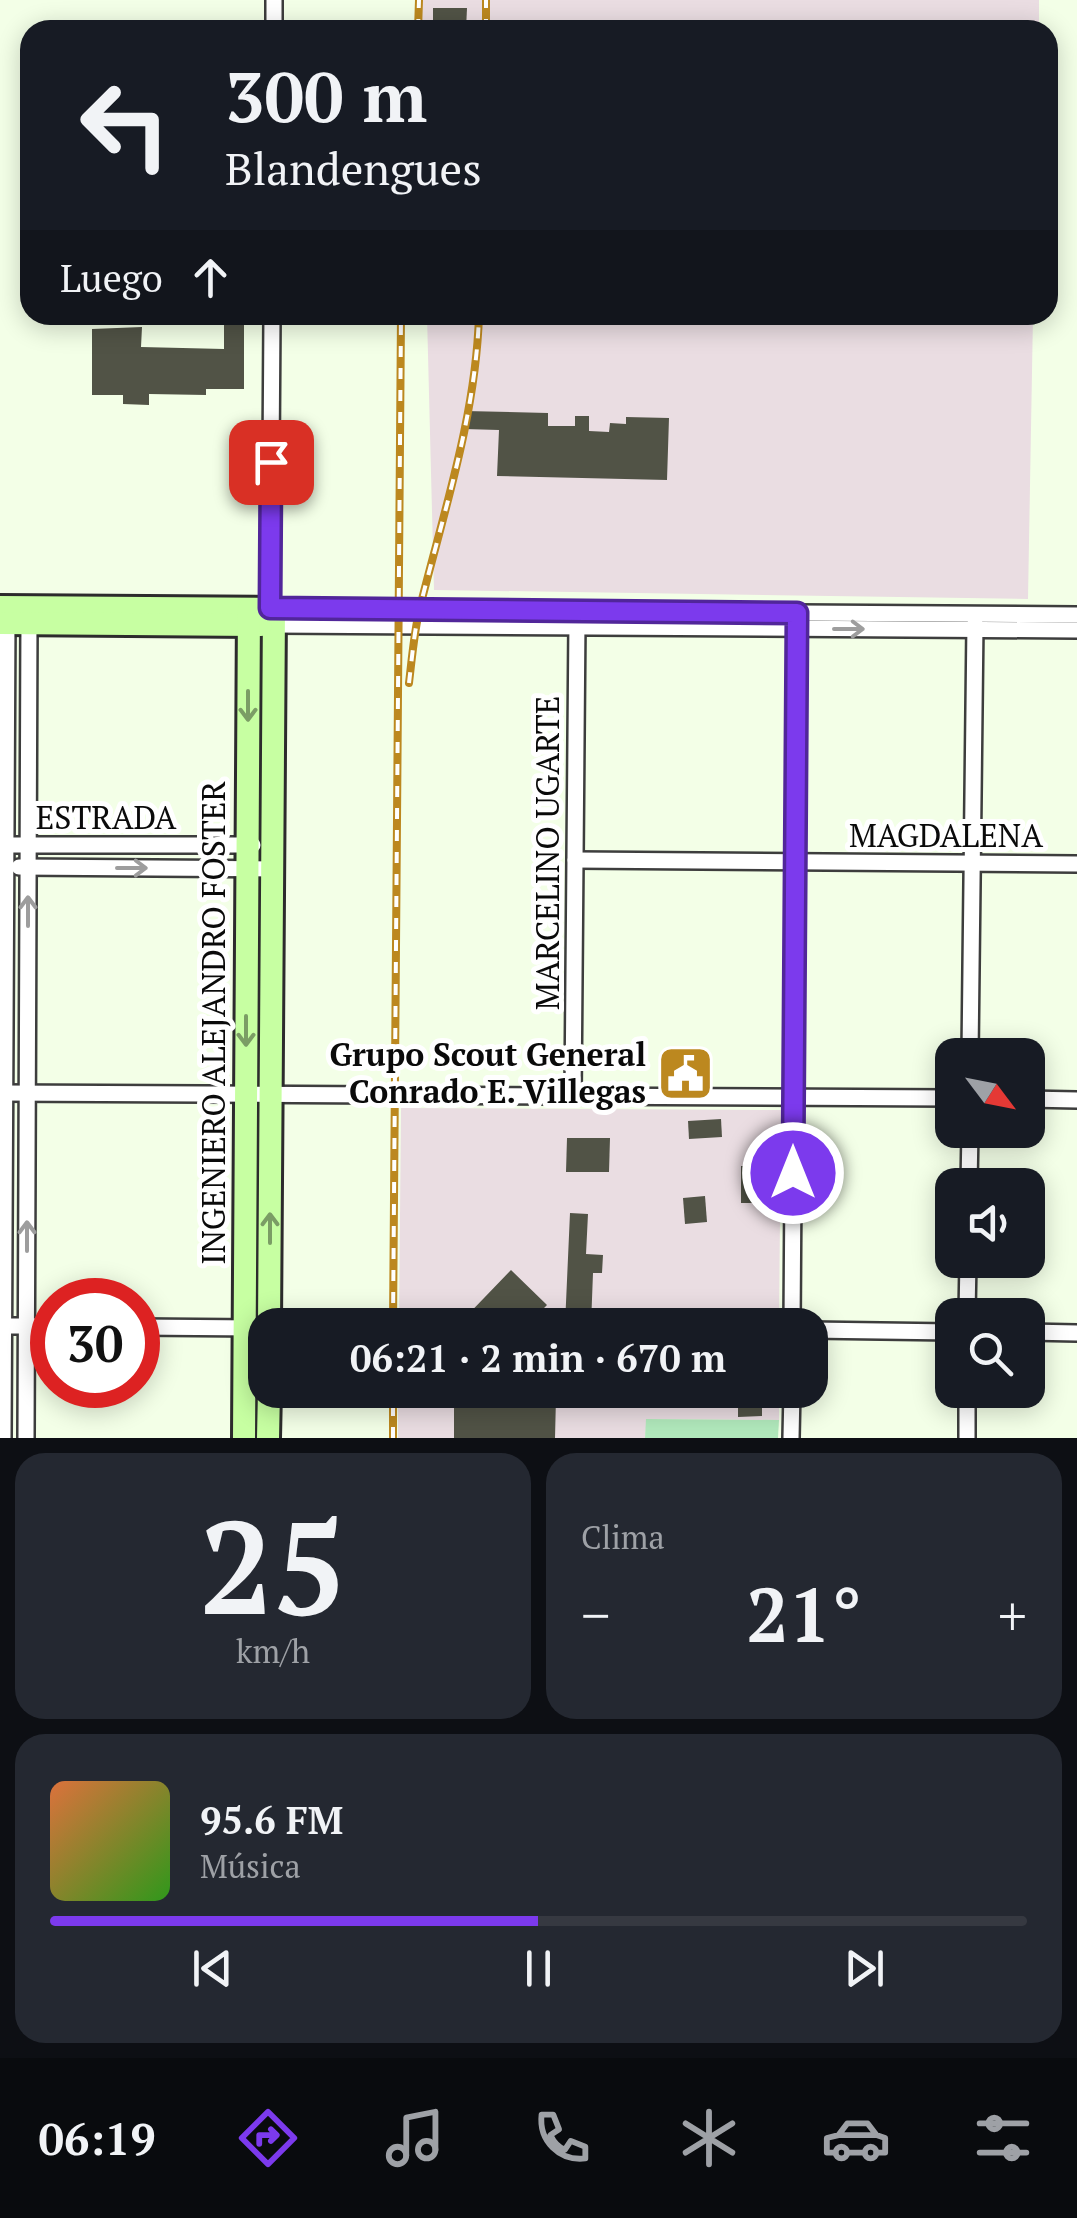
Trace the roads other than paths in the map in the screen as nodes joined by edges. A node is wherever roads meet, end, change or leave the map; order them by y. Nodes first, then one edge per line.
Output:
1 (272, 325) edge
2 (1077, 614) edge
3 (12, 615) edge
4 (263, 615) junction
5 (577, 619) junction
6 (797, 621) junction
7 (975, 622) junction
8 (1077, 630) edge
9 (3, 845) edge
10 (28, 845) junction
11 (247, 857) junction
12 (272, 857) junction
13 (575, 860) junction
14 (795, 862) junction
15 (972, 863) junction
16 (1077, 864) edge
17 (3, 867) edge
18 (28, 867) junction
19 (970, 1038) edge
20 (2, 1093) edge
21 (28, 1093) junction
22 (246, 1094) junction
23 (271, 1094) junction
24 (573, 1096) junction
25 (794, 1097) junction
26 (935, 1098) edge
27 (1045, 1099) edge
28 (1077, 1100) edge
29 (259, 1308) edge
30 (261, 1308) edge
31 (792, 1308) edge
32 (2, 1326) edge
33 (27, 1326) junction
34 (160, 1327) edge
35 (248, 1327) edge
36 (828, 1330) edge
37 (935, 1332) edge
38 (1045, 1332) edge
39 (1077, 1333) edge
40 (248, 1408) edge
41 (269, 1408) edge
42 (792, 1408) edge
43 (967, 1408) edge
44 (3, 1438) edge
45 (26, 1438) edge
46 (244, 1438) edge
47 (268, 1438) edge
48 (792, 1438) edge
49 (967, 1438) edge

1 - 4 street
2 - 7 street
3 - 4 street
3 - 9 street
3 - 10 street
4 - 5 street
4 -> 11 street, INGENIERO ALEJANDRO FOSTER
4 - 12 street, INGENIERO ALEJANDRO FOSTER
5 - 6 street
5 - 13 street, MARCELINO UGARTE
6 - 7 street
6 - 14 street
7 - 8 street
7 - 15 street
9 - 10 street, ESTRADA
9 - 17 street
10 - 11 street, ESTRADA
10 - 18 street
11 - 12 street, ESTRADA
11 - 12 street, ESTRADA
18 -> 11 street, ESTRADA
11 -> 22 street, INGENIERO ALEJANDRO FOSTER
12 - 23 street, INGENIERO ALEJANDRO FOSTER
13 - 14 street, MAGDALENA
13 - 24 street, MARCELINO UGARTE
14 - 15 street, MAGDALENA
14 - 25 street
15 - 16 street, MAGDALENA
15 - 19 street
17 - 18 street, ESTRADA
17 - 20 street
21 -> 18 street
20 - 21 street
20 - 32 street
21 - 22 street
33 -> 21 street
22 - 23 street
22 - 29 street, INGENIERO ALEJANDRO FOSTER
23 - 24 street
30 -> 23 street, INGENIERO ALEJANDRO FOSTER
24 - 25 street
25 - 26 street
25 - 31 street
27 - 28 street
32 - 33 street
32 - 44 street
33 - 45 street
34 - 35 street
36 - 37 street
38 - 39 street
40 - 46 street, INGENIERO ALEJANDRO FOSTER
41 - 47 street
42 - 48 street
43 - 49 street

